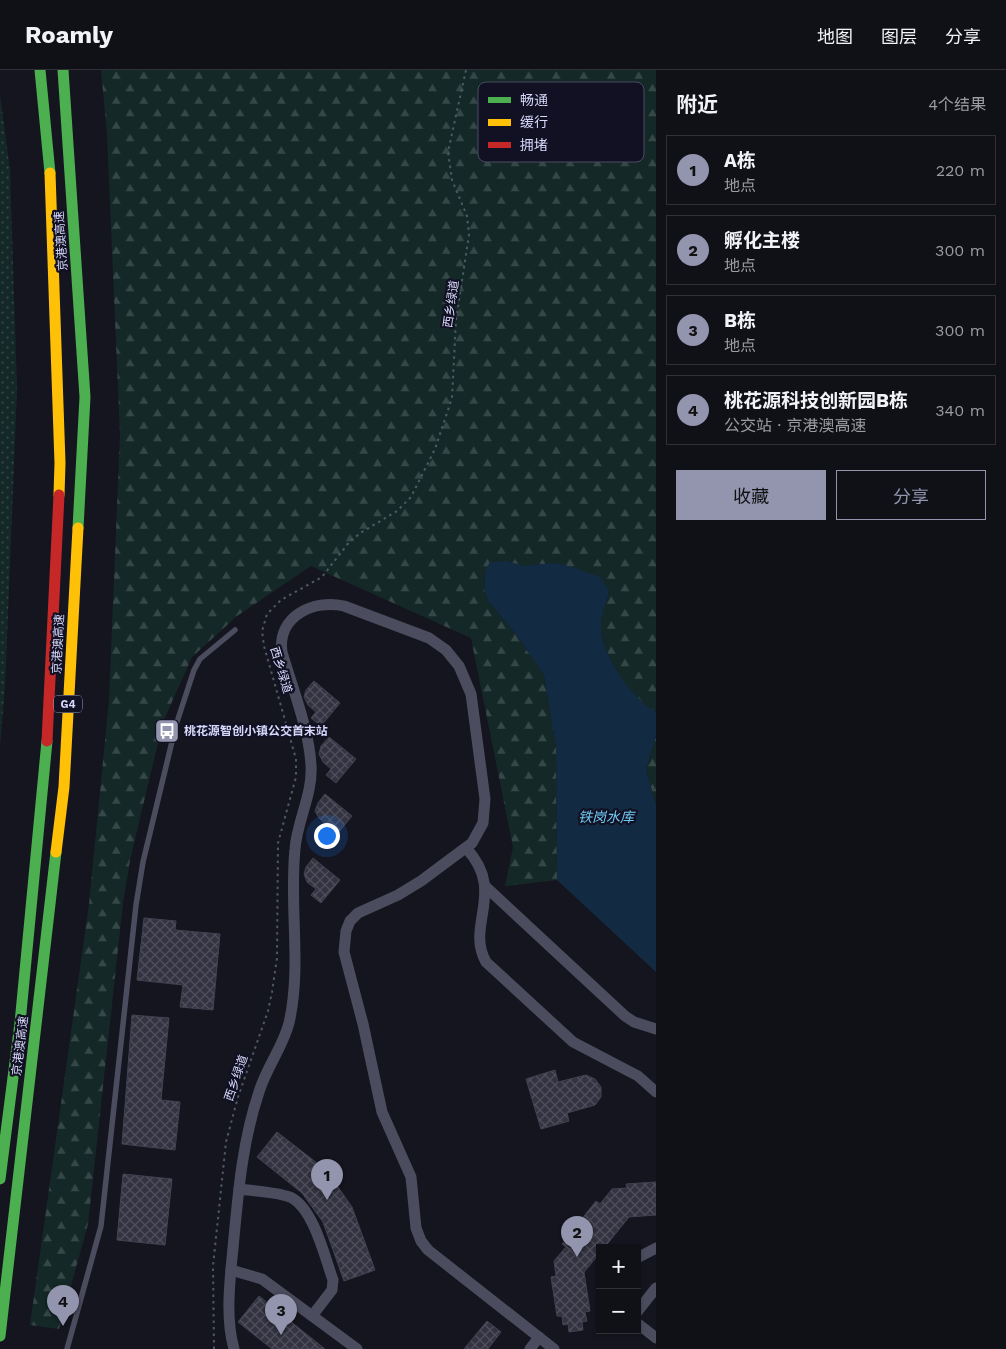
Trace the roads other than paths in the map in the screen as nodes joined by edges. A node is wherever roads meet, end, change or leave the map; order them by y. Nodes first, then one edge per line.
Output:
1 (40, 70) edge
2 (62, 70) edge
3 (235, 630) dead end
4 (466, 848) junction
5 (486, 887) junction
6 (656, 1029) edge
7 (656, 1092) edge
8 (0, 1179) edge
9 (238, 1189) junction
10 (656, 1248) edge
11 (641, 1256) edge
12 (231, 1270) junction
13 (656, 1288) edge
14 (641, 1307) edge
15 (312, 1316) junction
16 (641, 1326) edge
17 (0, 1336) edge
18 (539, 1337) junction
19 (656, 1338) edge
20 (67, 1349) edge
21 (234, 1349) edge
22 (357, 1349) edge
23 (530, 1349) edge
24 (554, 1349) edge

1 - 8 highway, 京港澳高速 / G4
2 - 17 highway, 京港澳高速 / G4
3 - 20 lane
4 - 5 street
4 - 9 street
4 - 18 street
5 - 6 street
5 - 7 street
9 - 12 street
9 - 15 street
10 - 11 street
12 - 15 street
12 - 21 street
13 - 14 street
15 - 22 street
16 - 19 street
18 - 23 street
18 - 24 street

